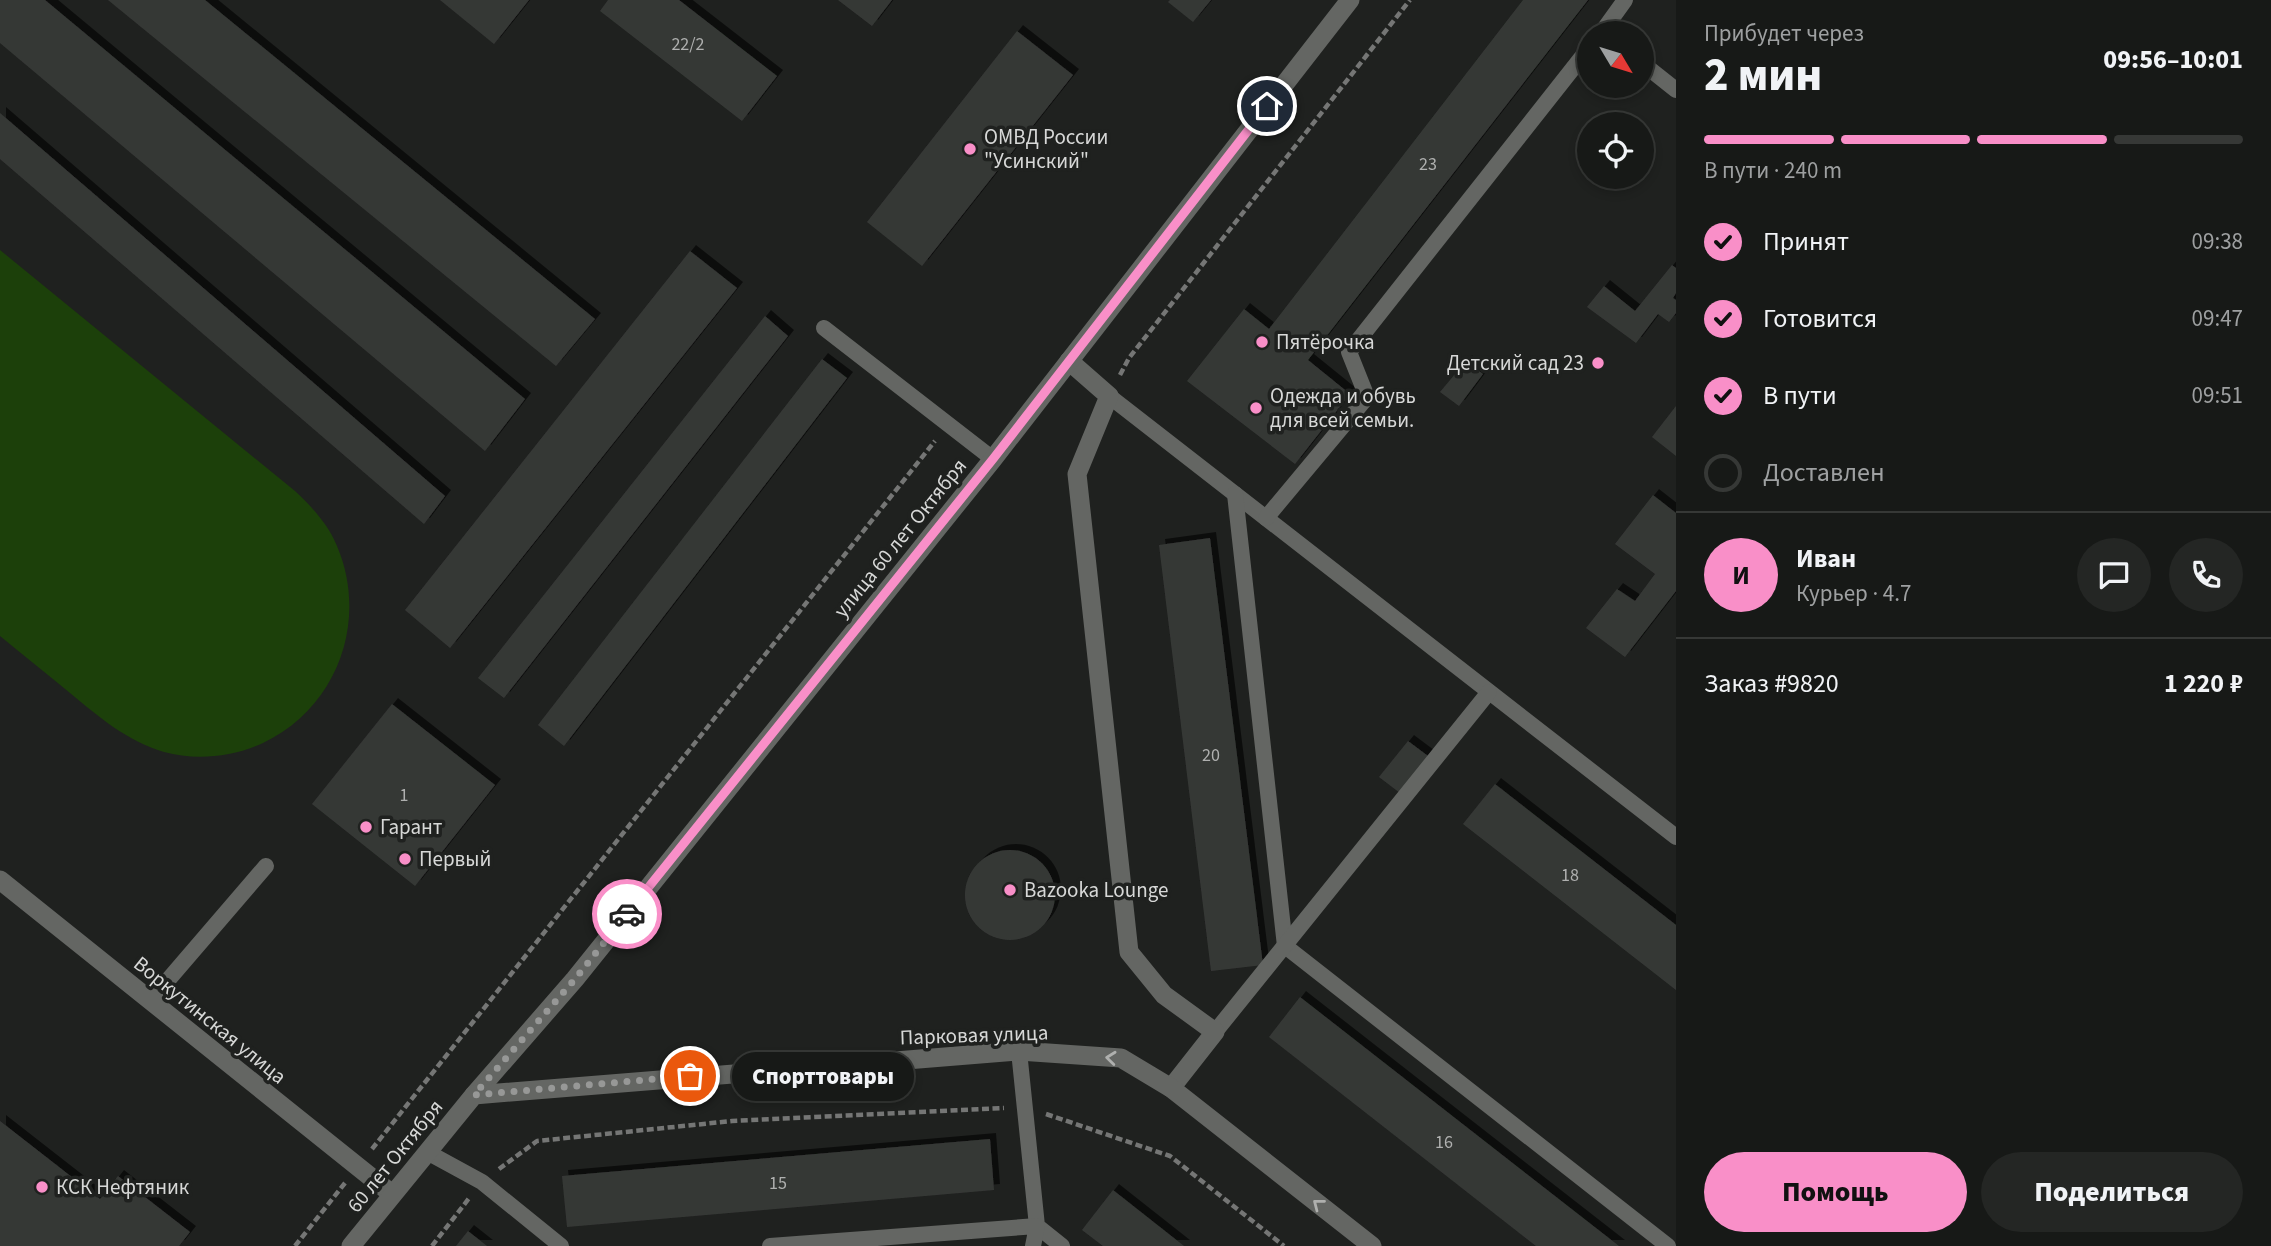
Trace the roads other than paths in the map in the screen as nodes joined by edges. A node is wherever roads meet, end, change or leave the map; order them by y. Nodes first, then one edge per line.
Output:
1 (1350, 0) edge
2 (1625, 0) edge
3 (1610, 21) edge
4 (1577, 63) edge
5 (1654, 73) edge
6 (1676, 90) edge
7 (824, 328) dead end
8 (1069, 361) junction
9 (1109, 396) junction
10 (993, 459) junction
11 (1236, 494) junction
12 (1266, 518) junction
13 (1489, 692) junction
14 (1676, 837) edge
15 (266, 866) dead end
16 (0, 880) edge
17 (1285, 946) junction
18 (150, 1001) junction
19 (1215, 1032) junction
20 (1019, 1051) junction
21 (1171, 1088) junction
22 (474, 1095) junction
23 (427, 1152) junction
24 (391, 1194) junction
25 (1037, 1226) junction
26 (351, 1246) edge
27 (561, 1246) edge
28 (770, 1246) edge
29 (1033, 1246) edge
30 (1062, 1246) edge
31 (1372, 1246) edge
32 (1668, 1246) edge

1 - 8 street, улица 60 лет Октября
2 - 3 lane
4 - 12 lane
5 - 6 lane
7 - 10 lane
8 - 9 street
8 - 10 street, улица 60 лет Октября
9 - 11 lane
9 - 19 street
10 - 22 street, улица 60 лет Октября
11 - 12 lane
11 - 17 lane
12 - 13 lane
13 - 14 lane
13 - 17 lane
15 - 18 lane
16 - 18 street, Воркутинская улица
17 - 19 lane
17 - 32 lane
18 - 24 street, Воркутинская улица
19 - 21 street
21 -> 20 street, Парковая улица
20 - 22 street, Парковая улица
20 - 25 lane
31 -> 21 street, Парковая улица
22 - 23 street, 60 лет Октября
23 - 24 street, 60 лет Октября
23 - 27 lane
24 - 26 street, 60 лет Октября
25 - 28 lane
25 - 29 lane
25 - 30 lane

